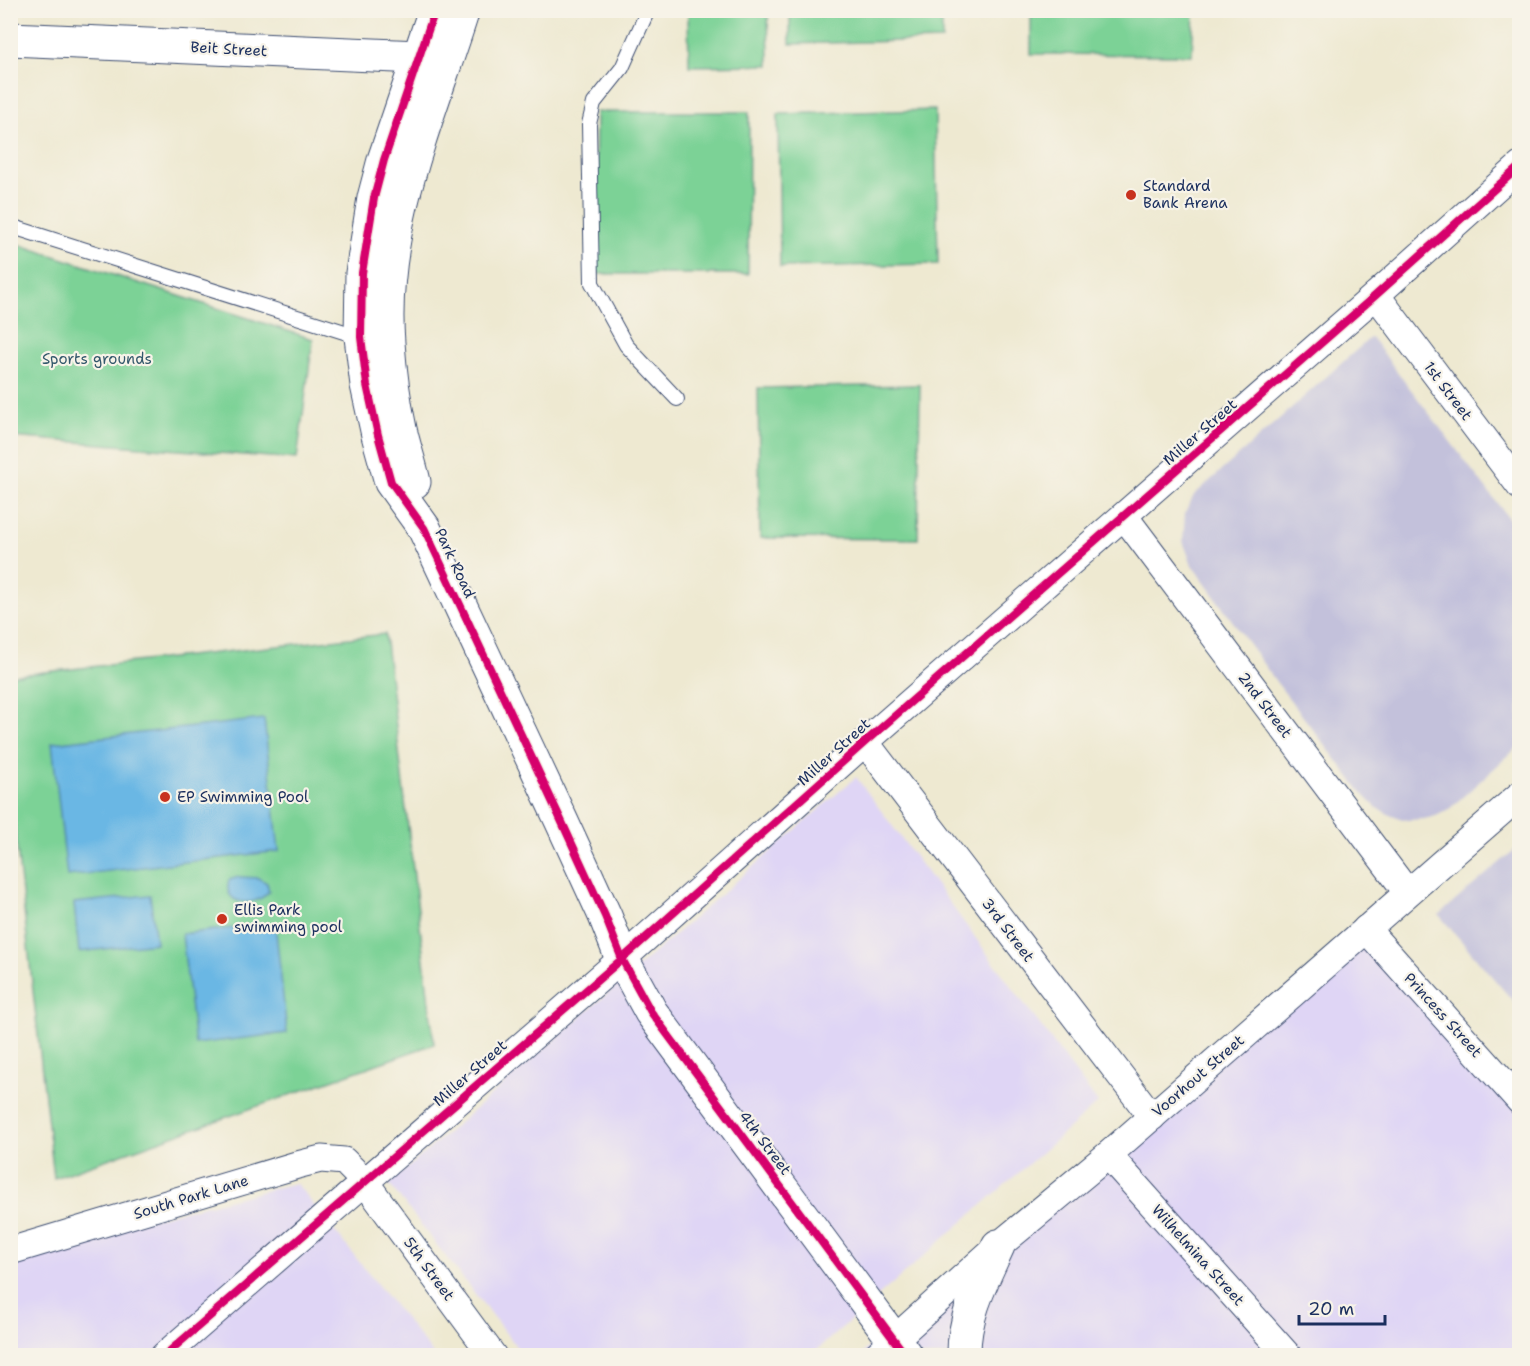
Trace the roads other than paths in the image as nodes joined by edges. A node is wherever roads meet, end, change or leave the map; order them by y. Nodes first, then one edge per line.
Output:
1 (435, 10) edge
2 (463, 10) edge
3 (648, 10) edge
4 (10, 39) edge
5 (433, 59) junction
6 (1520, 166) edge
7 (10, 226) edge
8 (1376, 296) junction
9 (361, 337) junction
10 (677, 399) dead end
11 (1520, 486) edge
12 (1124, 516) junction
13 (424, 528) junction
14 (865, 742) junction
15 (1520, 795) edge
16 (1407, 892) junction
17 (1366, 929) junction
18 (622, 959) junction
19 (1520, 1101) edge
20 (1152, 1117) junction
21 (1108, 1155) junction
22 (365, 1182) junction
23 (998, 1246) junction
24 (10, 1251) edge
25 (892, 1350) edge
26 (165, 1356) edge
27 (493, 1356) edge
28 (964, 1356) edge
29 (1288, 1356) edge

1 - 5 street
2 - 5 street
3 - 10 lane
4 - 5 street, Beit Street
5 - 9 street, Park Road
5 - 13 street, Park Road
6 - 8 street, Miller Street
7 - 9 lane
8 - 11 street, 1st Street
8 - 12 street, Miller Street
9 - 13 street, Park Road
12 - 14 street, Miller Street
12 - 16 street, 2nd Street
13 - 18 street, Park Road
14 - 18 street, Miller Street
14 - 20 street, 3rd Street
15 - 16 street, Voorhout Street
16 - 17 street, Voorhout Street
17 - 19 street, Princess Street
17 - 20 street, Voorhout Street
18 - 22 street, Miller Street
18 - 25 street, 4th Street
20 - 21 street, Voorhout Street
21 - 23 street, Voorhout Street
21 - 29 street, Wilhelmina Street
22 - 24 street, South Park Lane
22 - 26 street, Miller Street
22 - 27 street, 5th Street
23 - 25 street, Voorhout Street
23 - 28 street

